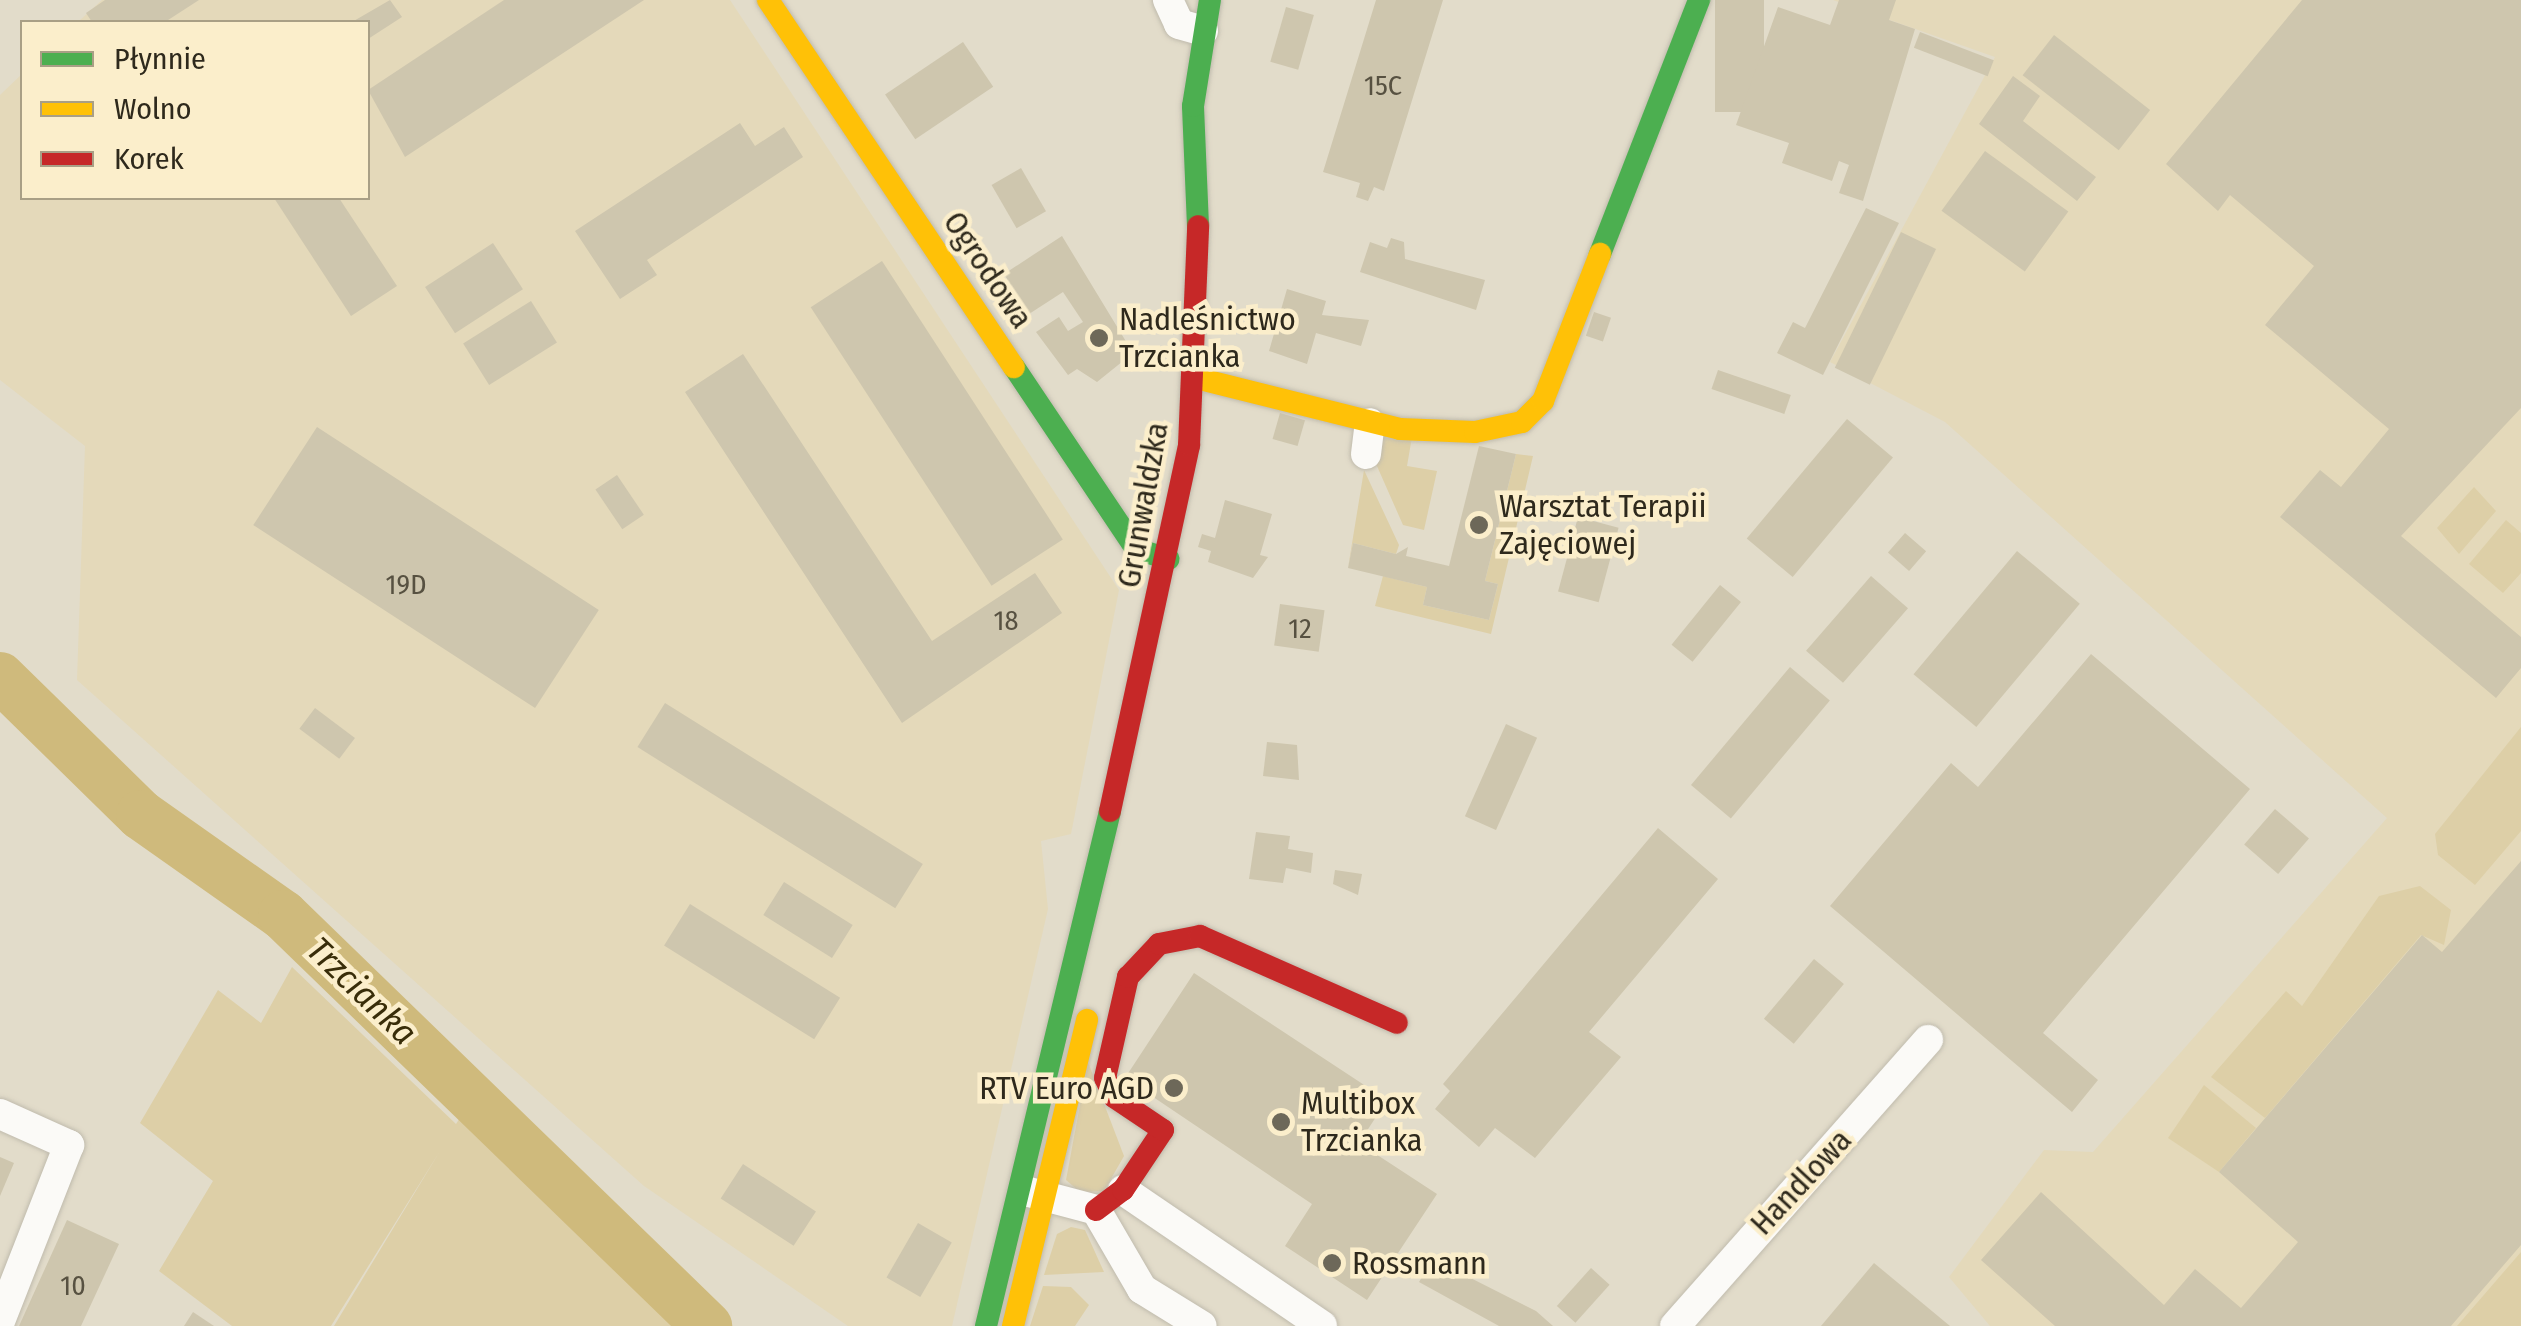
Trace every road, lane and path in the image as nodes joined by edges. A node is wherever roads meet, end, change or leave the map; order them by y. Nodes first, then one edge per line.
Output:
1 (768, 0) edge
2 (1168, 0) edge
3 (1210, 0) edge
4 (1699, 0) edge
5 (1203, 31) junction
6 (1196, 378) junction
7 (1370, 423) junction
8 (1366, 454) dead end
9 (1169, 559) junction
10 (1105, 836) junction
11 (1397, 1023) dead end
12 (1928, 1040) dead end
13 (0, 1114) edge
14 (1122, 1190) junction
15 (1031, 1193) junction
16 (1096, 1210) junction
17 (0, 1321) edge
18 (986, 1326) edge
19 (1013, 1326) edge
20 (1202, 1326) edge
21 (1322, 1326) edge
22 (1676, 1326) edge

1 - 9 street, Ogrodowa
2 - 5 street
3 - 5 street, Grunwaldzka
4 - 7 street
5 - 6 street, Grunwaldzka
6 - 7 street
6 - 9 street, Grunwaldzka
7 - 8 street
9 - 10 street, Grunwaldzka
10 - 15 street, Grunwaldzka
10 - 15 street, Grunwaldzka
11 - 14 street
12 - 22 street, Handlowa
13 - 17 street
14 - 16 street
14 - 21 street
15 - 16 street
15 - 18 street, Grunwaldzka
15 - 19 street, Grunwaldzka
16 - 20 street

